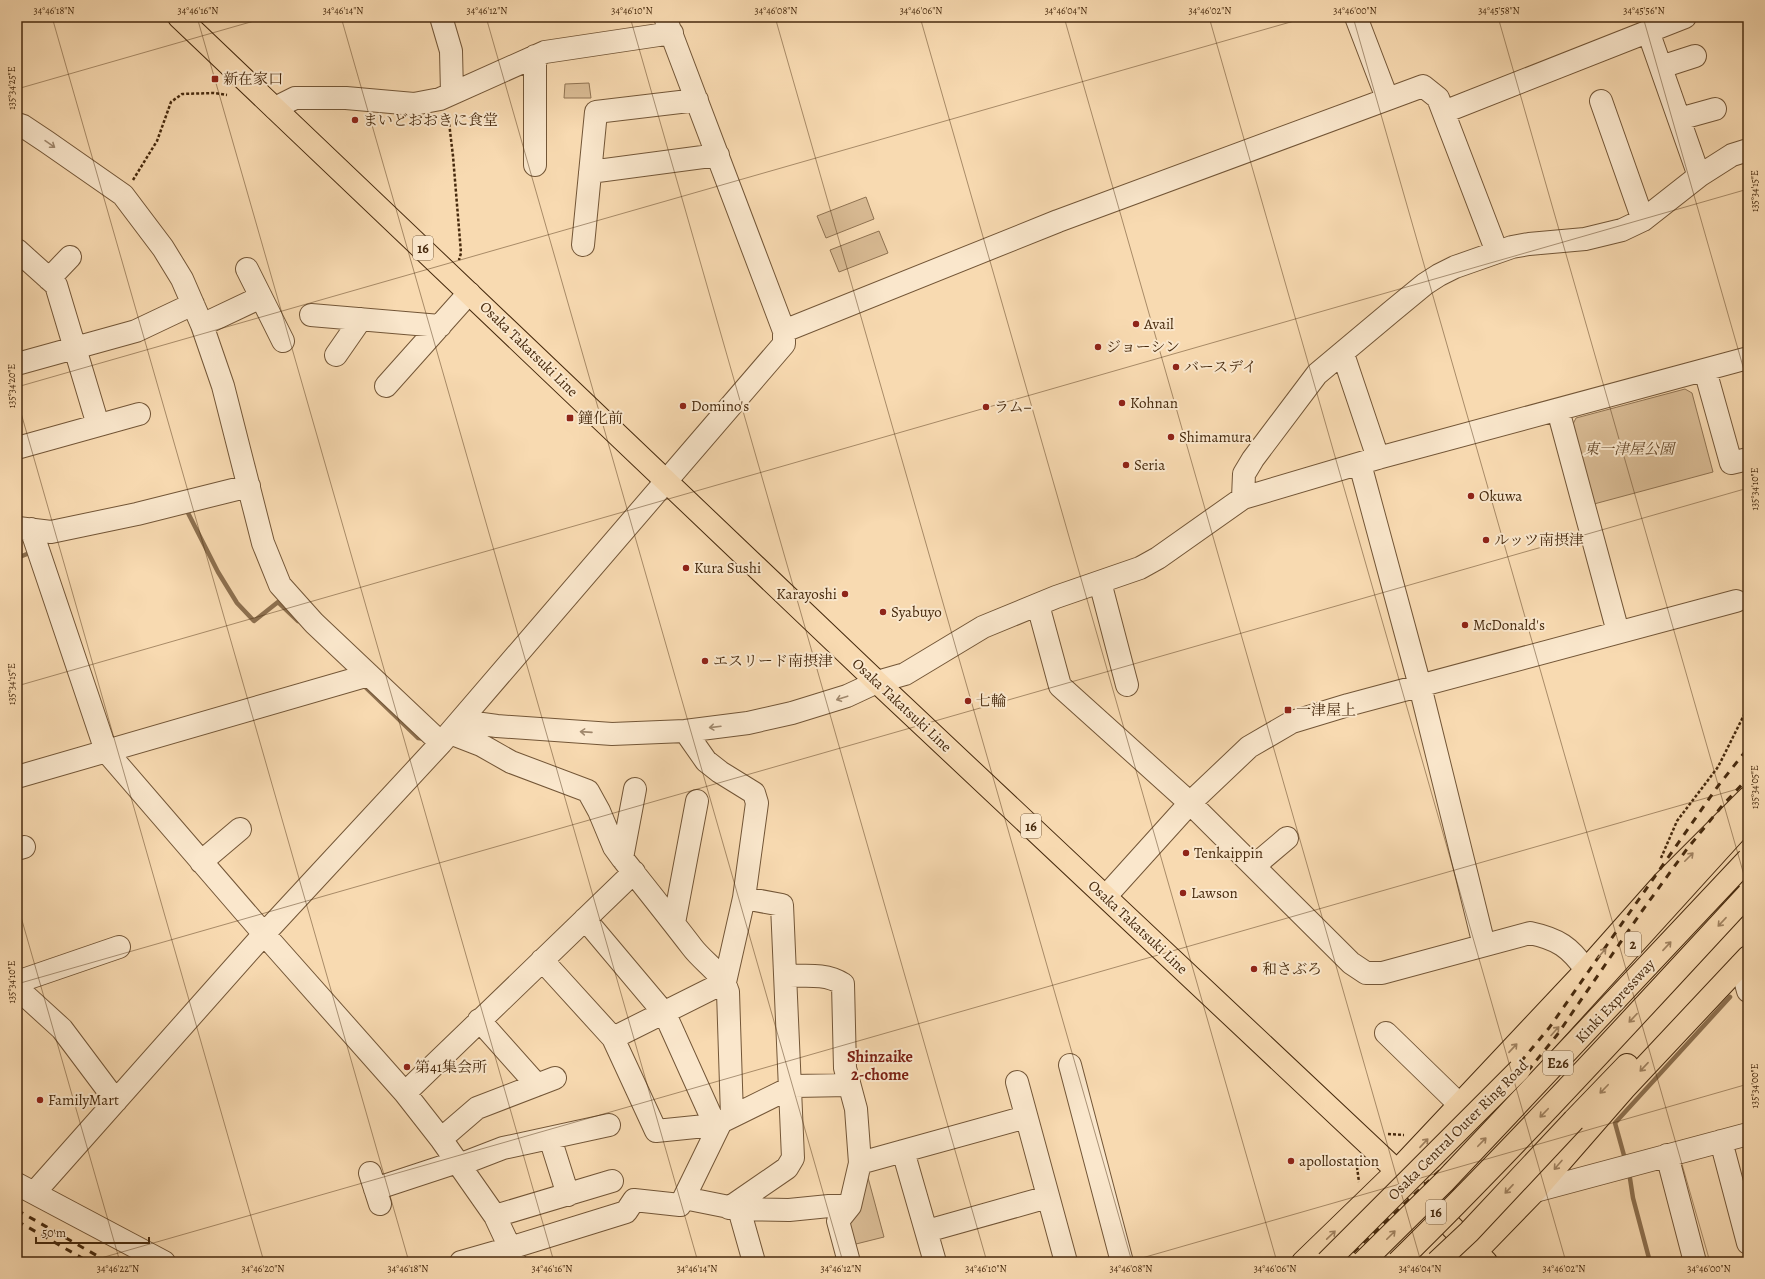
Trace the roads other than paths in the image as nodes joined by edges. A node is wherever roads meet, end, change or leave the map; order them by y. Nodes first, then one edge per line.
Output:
1 (179, 17) edge
2 (441, 17) edge
3 (1356, 17) edge
4 (1685, 17) edge
5 (669, 25) edge
6 (1648, 31) junction
7 (535, 56) junction
8 (1695, 56) dead end
9 (1661, 67) junction
10 (449, 95) junction
11 (1387, 98) junction
12 (697, 100) junction
13 (1601, 101) dead end
14 (275, 108) junction
15 (1715, 109) dead end
16 (1444, 112) junction
17 (1679, 119) junction
18 (17, 124) edge
19 (1748, 150) edge
20 (718, 155) junction
21 (535, 165) dead end
22 (590, 172) junction
23 (1699, 176) junction
24 (1643, 220) junction
25 (583, 245) dead end
26 (17, 250) edge
27 (1497, 252) junction
28 (70, 257) dead end
29 (247, 269) dead end
30 (49, 279) junction
31 (470, 293) junction
32 (261, 297) junction
33 (193, 304) junction
34 (311, 315) dead end
35 (361, 320) junction
36 (202, 325) junction
37 (440, 326) junction
38 (784, 331) junction
39 (283, 341) dead end
40 (75, 349) junction
41 (1343, 354) junction
42 (336, 355) dead end
43 (1748, 358) edge
44 (18, 362) edge
45 (1705, 370) junction
46 (386, 386) dead end
47 (1558, 410) junction
48 (139, 414) dead end
49 (98, 425) junction
50 (17, 448) edge
51 (1748, 459) edge
52 (1369, 461) junction
53 (666, 480) junction
54 (249, 486) junction
55 (1243, 498) junction
56 (31, 540) edge
57 (1100, 582) junction
58 (1744, 598) edge
59 (1038, 605) junction
60 (1618, 632) junction
61 (361, 678) junction
62 (877, 682) junction
63 (1127, 685) dead end
64 (1420, 686) junction
65 (685, 731) junction
66 (450, 732) junction
67 (113, 749) junction
68 (17, 777) edge
69 (635, 789) dead end
70 (1748, 798) edge
71 (697, 801) dead end
72 (1190, 803) junction
73 (1748, 818) edge
74 (240, 829) dead end
75 (1287, 838) dead end
76 (1748, 859) edge
77 (201, 862) junction
78 (628, 865) junction
79 (1254, 866) junction
80 (1748, 894) edge
81 (1106, 896) junction
82 (744, 898) junction
83 (585, 919) junction
84 (674, 923) junction
85 (264, 934) junction
86 (1748, 940) edge
87 (1484, 945) junction
88 (119, 947) dead end
89 (542, 960) junction
90 (1744, 961) edge
91 (1586, 970) junction
92 (786, 976) junction
93 (17, 982) edge
94 (725, 982) junction
95 (17, 988) edge
96 (1748, 991) edge
97 (665, 1014) junction
98 (479, 1020) junction
99 (1386, 1033) dead end
100 (613, 1038) junction
101 (1070, 1065) dead end
102 (1016, 1082) dead end
103 (849, 1085) junction
104 (789, 1088) junction
105 (405, 1092) junction
106 (116, 1101) junction
107 (1460, 1105) junction
108 (1026, 1117) junction
109 (723, 1121) junction
110 (609, 1124) dead end
111 (1748, 1134) edge
112 (550, 1138) junction
113 (440, 1139) junction
114 (1721, 1141) junction
115 (903, 1151) junction
116 (1667, 1155) junction
117 (860, 1163) junction
118 (458, 1164) junction
119 (1397, 1171) junction
120 (612, 1182) dead end
121 (25, 1188) edge
122 (375, 1189) dead end
123 (1535, 1191) junction
124 (569, 1194) junction
125 (1048, 1197) junction
126 (684, 1198) junction
127 (850, 1206) junction
128 (734, 1208) junction
129 (495, 1216) junction
130 (580, 1226) junction
131 (927, 1231) junction
132 (1748, 1243) edge
133 (512, 1255) edge
134 (1476, 1259) edge
135 (472, 1260) edge
136 (164, 1262) edge
137 (754, 1262) edge
138 (849, 1262) edge
139 (935, 1262) edge
140 (1066, 1262) edge
141 (1122, 1262) edge
142 (1303, 1262) edge
143 (1327, 1262) edge
144 (1363, 1262) edge
145 (1398, 1262) edge
146 (1437, 1262) edge
147 (1695, 1262) edge

1 - 14 main road, Osaka Takatsuki Line / 16
2 - 10 street
3 - 11 street
4 - 6 street
5 - 7 street
5 - 12 street
6 - 9 street
6 - 16 street
7 - 10 street
7 - 21 street
8 - 9 street
9 - 17 street
10 - 14 street
11 - 16 street
11 - 38 street
12 - 20 street
12 - 22 street
13 - 24 street
14 - 31 main road, Osaka Takatsuki Line / 16
15 - 17 street
16 - 27 street
17 - 23 street
18 -> 33 street
19 - 23 street
20 - 22 street
20 - 38 street
22 - 25 street
23 - 24 street
24 - 27 street
26 - 30 street
27 - 41 street
28 - 30 street
29 - 32 street
30 - 40 street
31 - 37 street
31 - 53 main road, Osaka Takatsuki Line / 16
32 - 36 street
32 - 39 street
33 - 36 street
33 - 40 street
34 - 35 street
35 - 37 street
35 - 42 street
36 - 54 street
37 - 46 street
38 - 53 street
40 - 44 street
40 - 49 street
41 - 52 street
41 - 55 street
43 - 45 street
45 - 47 street
45 - 51 street
47 - 52 street
47 - 60 street
48 - 49 street
49 - 50 street
52 - 55 street
52 - 64 street
53 - 62 main road, Osaka Takatsuki Line / 16
53 - 66 street
54 - 56 street
54 - 61 street
55 - 57 street
56 - 67 street
57 - 59 street
57 - 63 street
58 - 60 street
59 - 62 street
59 - 72 street
60 - 64 street
61 - 66 street
61 - 67 street
62 -> 65 street
62 - 81 main road, Osaka Takatsuki Line / 16
64 - 72 street
64 - 87 street
65 -> 66 street
65 - 82 street
66 - 78 street
66 - 85 street
67 - 68 street
67 - 77 street
69 - 78 street
91 -> 70 main road
71 - 84 street
72 - 79 street
72 - 81 street
143 -> 73 main road, Osaka Central Outer Ring Road / 2, bridge
74 - 77 street
75 - 79 street
144 -> 76 main road, Kinki Expressway / E26, bridge
77 - 85 street
78 - 83 street
78 - 84 street
79 - 87 street
80 -> 145 main road, Kinki Expressway / E26, bridge
81 - 119 main road, Osaka Takatsuki Line / 16
82 - 92 street
82 - 94 street
83 - 89 street
83 - 97 street
84 - 94 street
85 - 105 street
85 - 106 street
86 -> 146 main road, bridge
87 - 91 street
88 - 93 street
89 - 98 street
89 - 100 street
90 - 96 street
90 -> 123 main road
107 -> 91 main road
92 - 103 street
92 - 104 street
94 - 97 street
94 - 109 street
95 - 106 street
97 - 100 street
97 - 109 street
98 - 105 street
98 - 113 street
99 - 107 street
100 - 109 street
101 - 141 street
102 - 108 street
103 - 104 street
103 - 117 street
104 - 109 street
104 - 128 street
105 - 113 street
106 - 121 street
119 -> 107 main road
108 - 115 street
108 - 125 street
109 - 126 street
110 - 112 street
111 - 114 street
112 - 118 street
112 - 124 street
113 - 118 street
114 - 116 street
114 - 132 street
115 - 117 street
115 - 131 street
116 - 123 street
116 - 147 street
117 - 127 street
118 - 122 street
118 - 129 street
119 - 134 main road, Osaka Takatsuki Line / 16
142 -> 119 main road
120 - 124 street
121 - 136 street
123 - 134 main road
124 - 129 street
124 - 130 street
125 - 131 street
125 - 140 street
126 - 128 street
126 - 130 street
127 - 128 street
127 - 138 street
128 - 137 street
129 - 133 street
130 - 133 street
131 - 139 street
133 - 135 street

